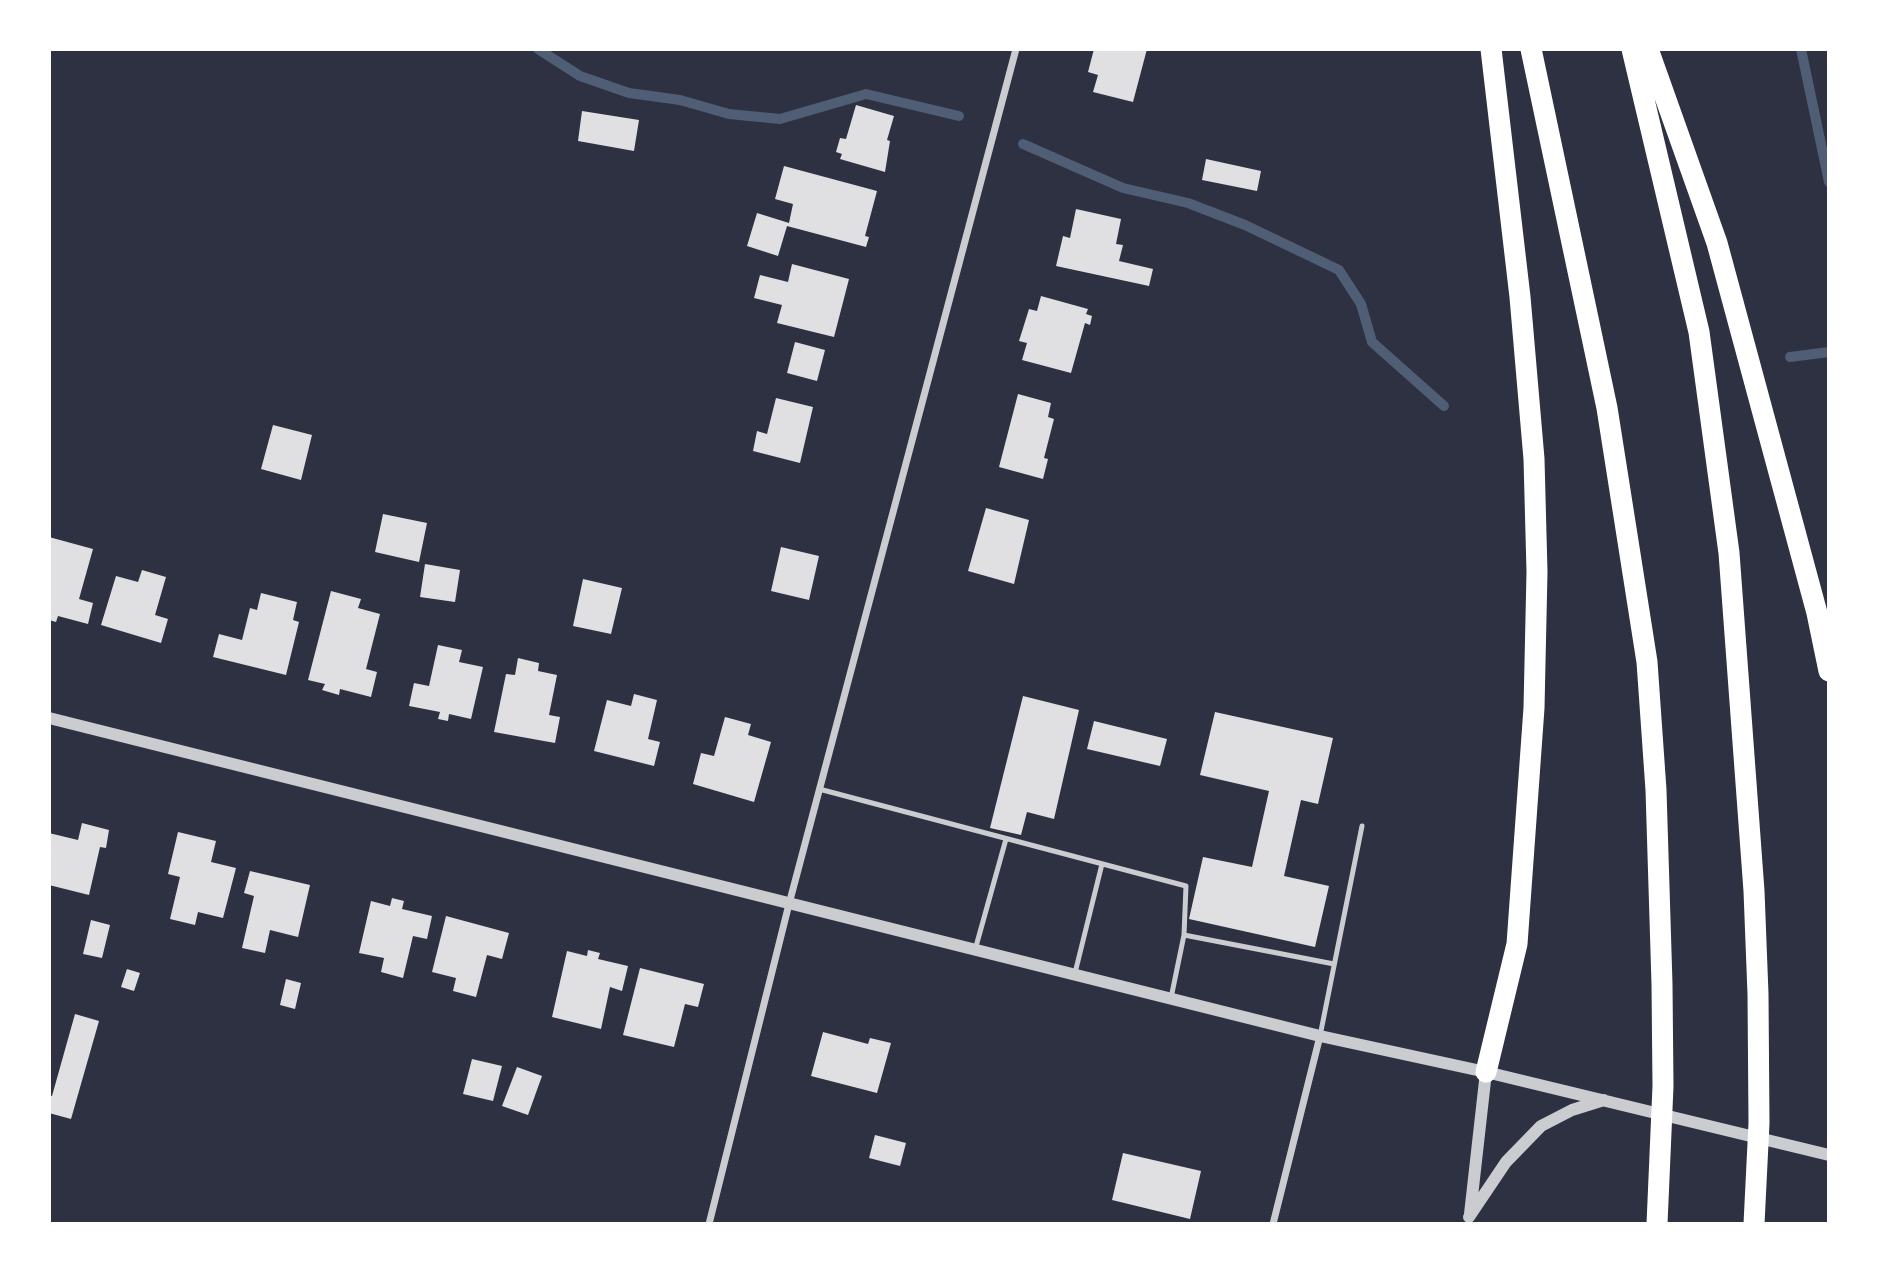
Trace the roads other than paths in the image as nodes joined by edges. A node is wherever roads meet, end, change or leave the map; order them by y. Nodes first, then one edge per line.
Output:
1 (1016, 49) edge
2 (1491, 49) edge
3 (1531, 49) edge
4 (1632, 49) edge
5 (1648, 49) edge
6 (1829, 671) edge
7 (49, 718) edge
8 (819, 789) junction
9 (1362, 826) dead end
10 (1006, 839) junction
11 (1102, 864) junction
12 (789, 904) junction
13 (1184, 935) junction
14 (975, 950) junction
15 (1334, 964) junction
16 (1074, 975) junction
17 (1171, 999) junction
18 (1320, 1036) junction
19 (1486, 1072) junction
20 (1604, 1100) junction
21 (1829, 1155) edge
22 (1469, 1221) edge
23 (709, 1224) edge
24 (1273, 1224) edge
25 (1657, 1224) edge
26 (1754, 1224) edge

1 - 8 street
2 - 19 highway
3 - 25 highway
4 - 26 highway
5 - 6 highway
7 - 12 street
8 - 10 lane
8 - 12 street
9 - 15 lane
10 - 11 lane
10 - 14 lane
11 - 13 lane
11 - 16 lane
12 - 14 street
12 - 23 street
13 - 15 lane
13 - 17 lane
14 - 16 street
15 - 18 lane
16 - 17 street
17 - 18 street
18 - 19 street
18 - 24 street
19 - 20 street
19 - 22 street
20 - 21 street
20 - 22 street

